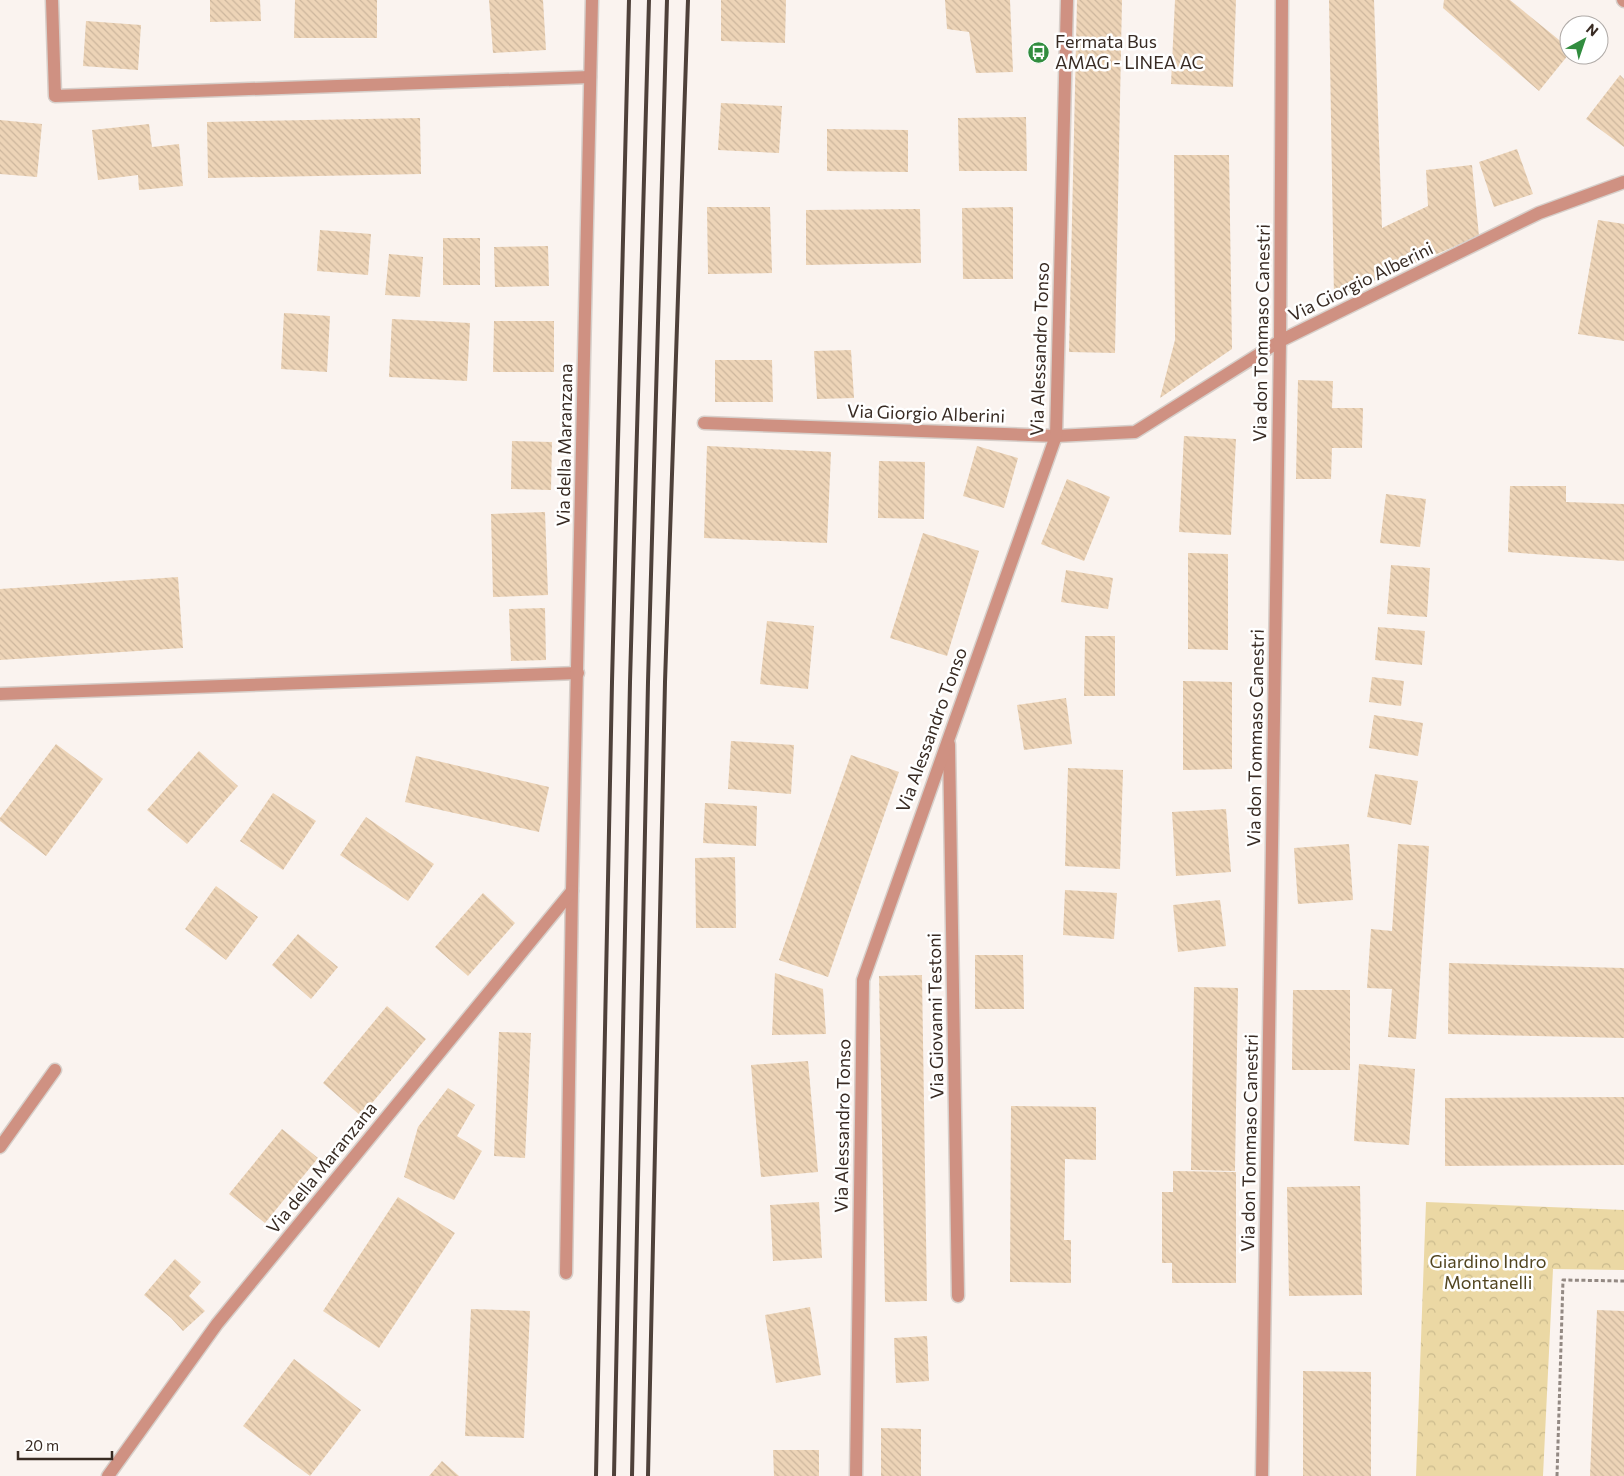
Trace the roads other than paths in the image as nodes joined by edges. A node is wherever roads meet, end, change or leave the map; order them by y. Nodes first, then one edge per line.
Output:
1 (52, 0) edge
2 (592, 0) edge
3 (1067, 0) edge
4 (1282, 0) edge
5 (590, 77) junction
6 (1624, 182) edge
7 (1280, 341) junction
8 (704, 423) dead end
9 (1056, 436) junction
10 (578, 673) junction
11 (0, 694) edge
12 (949, 734) junction
13 (572, 890) junction
14 (55, 1070) dead end
15 (0, 1147) edge
16 (566, 1272) dead end
17 (958, 1296) dead end
18 (108, 1476) edge
19 (856, 1476) edge
20 (1262, 1476) edge

1 - 5 street
2 - 5 street, Via della Maranzana
3 - 9 street, Via Alessandro Tonso
4 - 7 street, Via don Tommaso Canestri
5 - 10 street, Via della Maranzana
6 - 7 street, Via Giorgio Alberini
7 - 9 street, Via Giorgio Alberini
7 - 20 street, Via don Tommaso Canestri
8 - 9 street, Via Giorgio Alberini
9 - 12 street, Via Alessandro Tonso
10 - 11 street
10 - 13 street, Via della Maranzana
12 - 17 street, Via Giovanni Testoni
12 - 19 street, Via Alessandro Tonso
13 - 16 street, Via della Maranzana
13 - 18 street, Via della Maranzana
14 - 15 street

